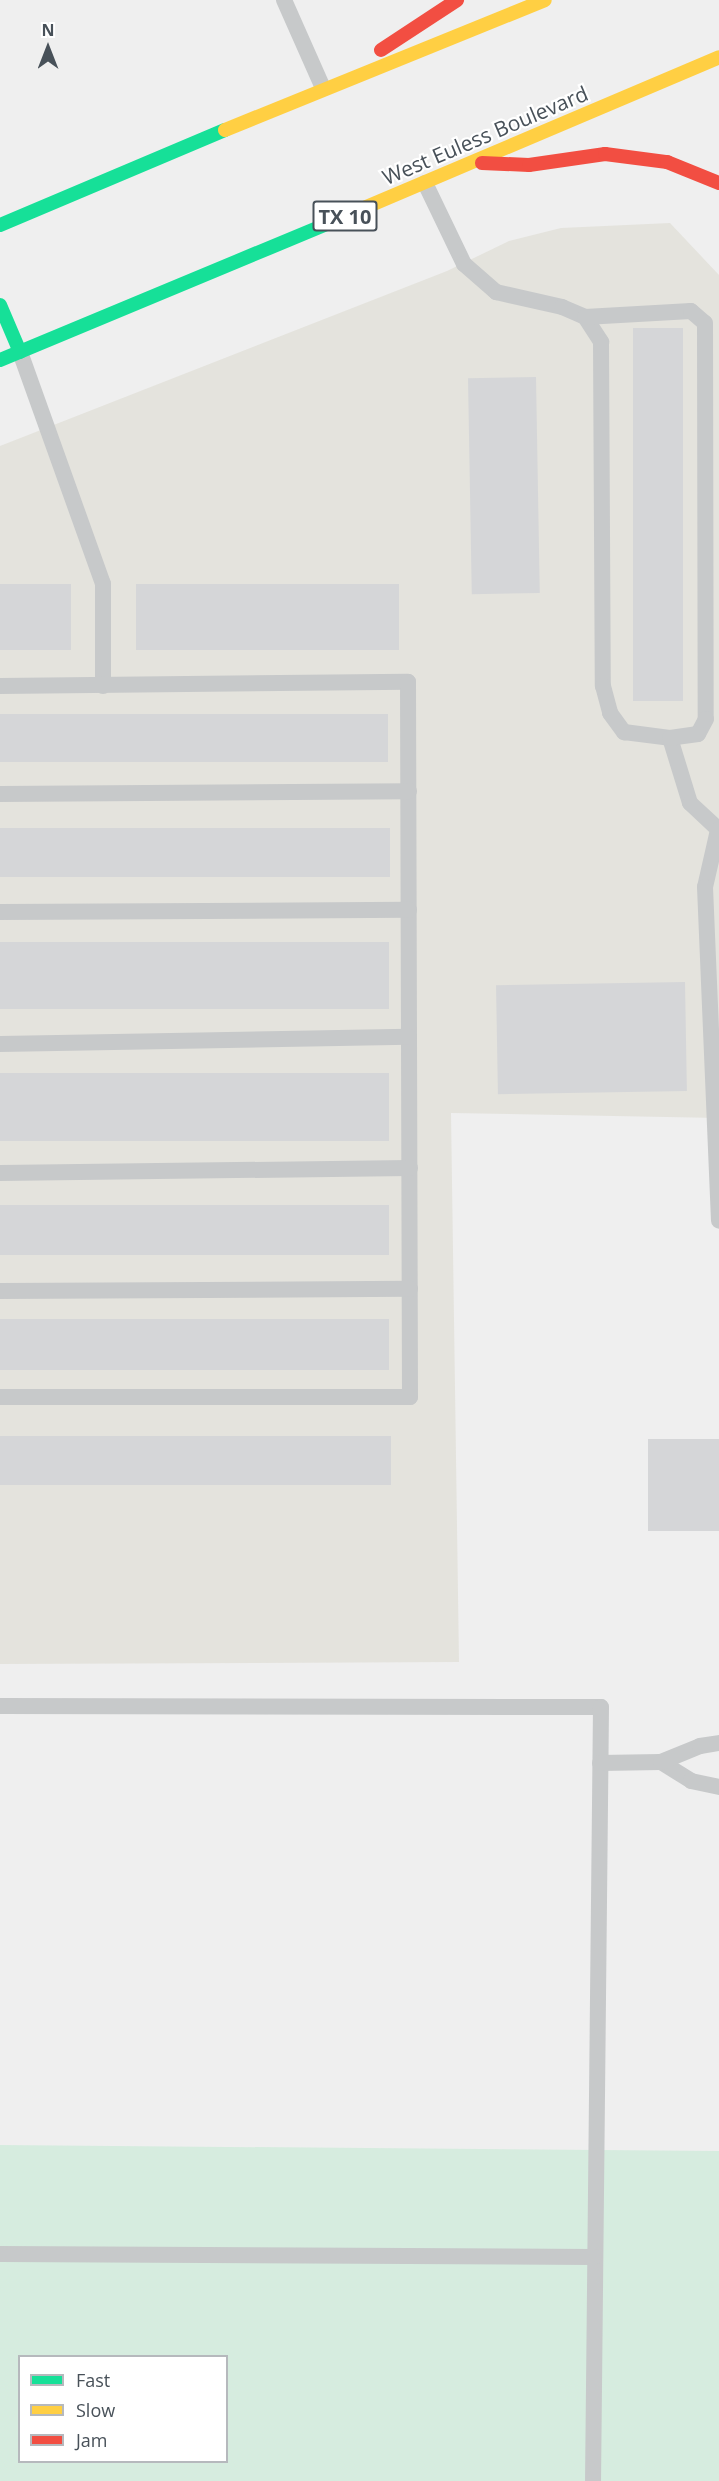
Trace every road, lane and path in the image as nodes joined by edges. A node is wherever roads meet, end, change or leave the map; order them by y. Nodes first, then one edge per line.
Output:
1 (284, 0) edge
2 (457, 0) edge
3 (545, 0) edge
4 (719, 57) edge
5 (323, 87) junction
6 (474, 162) junction
7 (425, 183) junction
8 (719, 183) edge
9 (0, 204) edge
10 (4, 224) edge
11 (0, 305) edge
12 (585, 317) junction
13 (20, 352) junction
14 (0, 360) edge
15 (0, 686) edge
16 (103, 686) junction
17 (670, 738) junction
18 (409, 791) junction
19 (0, 794) edge
20 (718, 830) edge
21 (409, 910) junction
22 (0, 912) edge
23 (410, 1037) junction
24 (0, 1044) edge
25 (410, 1168) junction
26 (0, 1173) edge
27 (719, 1221) edge
28 (410, 1289) junction
29 (0, 1291) edge
30 (0, 1397) edge
31 (0, 1706) edge
32 (719, 1743) edge
33 (661, 1762) junction
34 (600, 1763) junction
35 (719, 1786) edge
36 (0, 2254) edge
37 (594, 2257) junction
38 (593, 2481) edge

1 - 5 lane
2 - 5 main road
3 - 5 main road
4 - 6 main road, West Euless Boulevard / TX 10
5 - 10 main road
6 - 7 main road, West Euless Boulevard / TX 10
6 - 8 main road
7 - 12 lane
7 - 13 main road, West Euless Boulevard / TX 10
9 - 10 lane
11 - 13 main road
12 - 17 lane
12 - 17 lane
13 - 14 main road, West Euless Boulevard / TX 10
13 - 16 lane
15 - 16 lane
16 - 18 lane
17 - 20 lane
18 - 19 lane
18 - 21 lane
20 - 27 lane
21 - 22 lane
21 - 23 lane
23 - 24 lane
23 - 25 lane
25 - 26 lane
25 - 28 lane
28 - 29 lane
28 - 30 lane
31 - 34 lane
32 - 33 lane
33 - 34 lane
33 - 35 lane
34 - 37 lane
36 - 37 lane
37 - 38 lane

